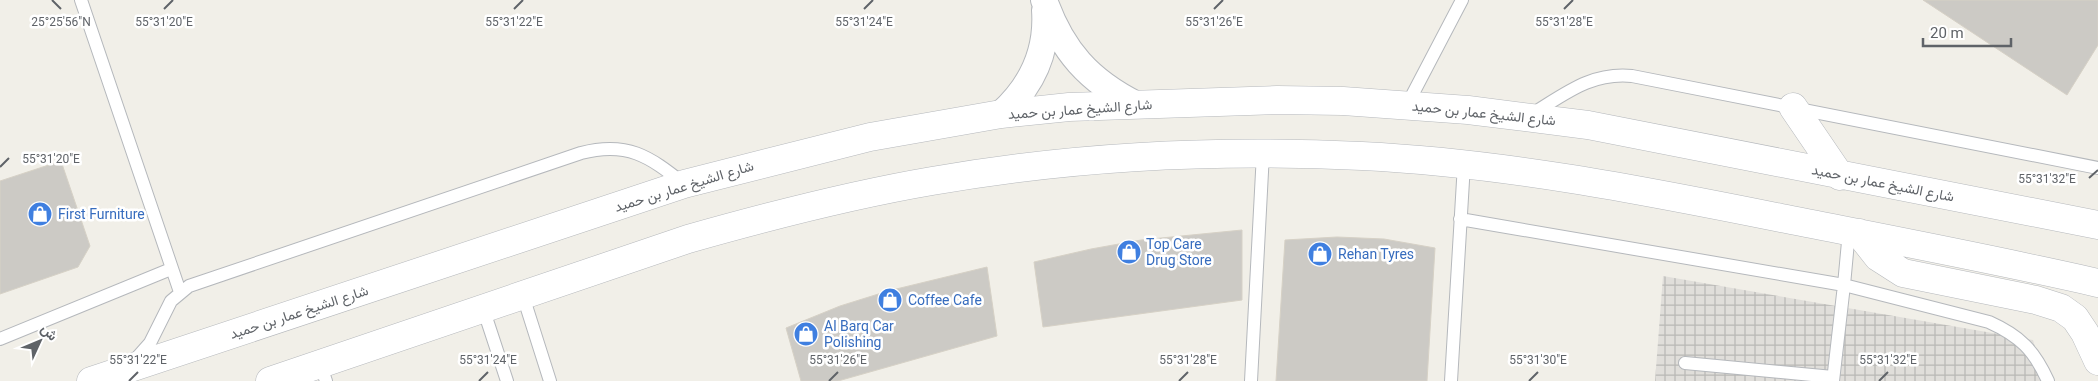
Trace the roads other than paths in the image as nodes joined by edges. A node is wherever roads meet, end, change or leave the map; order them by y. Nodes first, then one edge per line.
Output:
1 (81, 0) edge
2 (1462, 0) edge
3 (1044, 1) edge
4 (1137, 105) junction
5 (1407, 105) junction
6 (1793, 107) junction
7 (1001, 114) junction
8 (1528, 117) junction
9 (1263, 153) junction
10 (1464, 164) junction
11 (2098, 168) edge
12 (1840, 176) junction
13 (684, 184) junction
14 (1460, 219) junction
15 (2098, 225) edge
16 (1854, 232) junction
17 (171, 269) junction
18 (2098, 283) edge
19 (1844, 285) junction
20 (180, 292) junction
21 (523, 296) junction
22 (483, 308) junction
23 (0, 339) edge
24 (2098, 361) edge
25 (1686, 363) dead end
26 (127, 369) junction
27 (323, 372) edge
28 (1833, 379) edge
29 (91, 381) edge
30 (270, 381) edge
31 (507, 381) edge
32 (550, 381) edge
33 (1250, 381) edge
34 (1451, 381) edge
35 (2048, 381) edge

1 - 17 lane
2 - 5 lane
3 - 4 street
3 - 7 street
4 - 5 street, شارع الشيخ عمار بن حميد
4 - 7 street, شارع الشيخ عمار بن حميد
5 - 8 street, شارع الشيخ عمار بن حميد
6 - 8 lane
6 - 11 lane
6 - 12 street
7 - 13 street, شارع الشيخ عمار بن حميد
8 - 12 street, شارع الشيخ عمار بن حميد
9 - 10 street
9 - 21 street
9 - 33 lane
10 - 14 lane
10 - 16 street
12 - 15 street, شارع الشيخ عمار بن حميد
13 - 20 lane
13 - 26 street, شارع الشيخ عمار بن حميد
14 - 19 lane
14 - 34 lane
16 - 18 street
16 - 19 lane
16 - 24 street
17 - 20 lane
17 - 23 lane
19 - 28 lane
19 - 35 lane
20 - 26 lane
21 - 22 street
21 - 32 lane
22 - 27 street
22 - 31 lane
25 - 28 lane
26 - 29 street, شارع الشيخ عمار بن حميد
27 - 30 street

